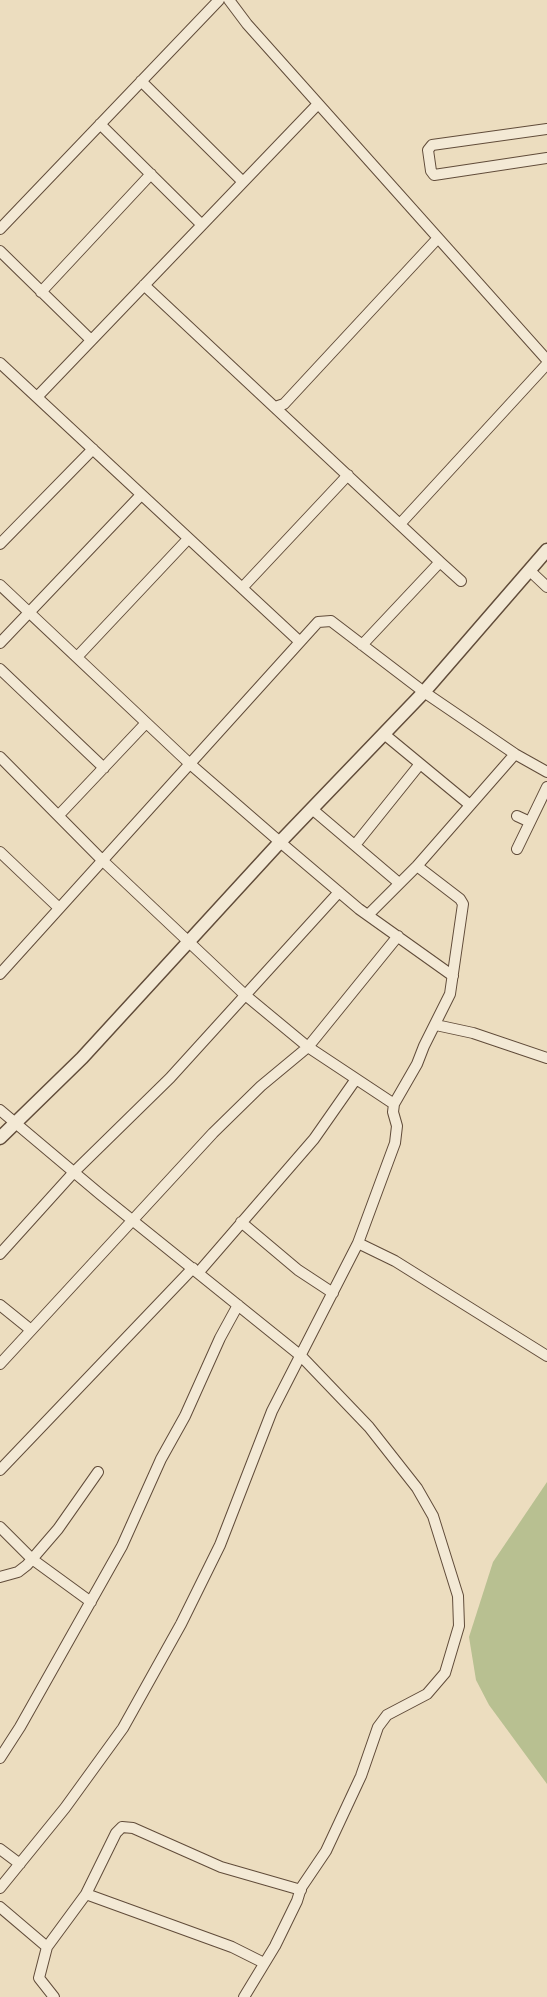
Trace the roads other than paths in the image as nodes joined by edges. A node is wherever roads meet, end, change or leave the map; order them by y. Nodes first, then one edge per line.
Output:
1 (219, 0) edge
2 (229, 0) edge
3 (141, 81) junction
4 (318, 104) junction
5 (100, 124) junction
6 (547, 129) edge
7 (547, 158) edge
8 (151, 174) junction
9 (243, 182) junction
10 (202, 225) junction
11 (0, 229) edge
12 (438, 238) junction
13 (0, 251) edge
14 (144, 285) junction
15 (41, 292) junction
16 (91, 341) junction
17 (547, 362) edge
18 (0, 363) edge
19 (37, 397) junction
20 (275, 407) junction
21 (93, 449) junction
22 (348, 475) junction
23 (141, 495) junction
24 (400, 524) junction
25 (188, 539) junction
26 (0, 544) edge
27 (547, 550) edge
28 (440, 562) junction
29 (529, 570) junction
30 (461, 581) dead end
31 (0, 585) edge
32 (547, 587) edge
33 (242, 588) junction
34 (29, 612) junction
35 (299, 641) junction
36 (0, 643) edge
37 (362, 645) junction
38 (77, 657) junction
39 (0, 670) edge
40 (424, 692) junction
41 (146, 723) junction
42 (384, 734) junction
43 (516, 754) junction
44 (0, 757) edge
45 (189, 763) junction
46 (420, 764) junction
47 (104, 768) junction
48 (547, 772) edge
49 (547, 788) edge
50 (470, 805) junction
51 (313, 808) junction
52 (59, 815) junction
53 (517, 816) dead end
54 (530, 822) junction
55 (280, 842) junction
56 (355, 845) junction
57 (517, 849) dead end
58 (0, 852) edge
59 (102, 860) junction
60 (417, 866) junction
61 (400, 883) junction
62 (339, 892) junction
63 (59, 908) junction
64 (368, 915) junction
65 (398, 936) junction
66 (191, 942) junction
67 (0, 974) edge
68 (453, 976) junction
69 (244, 994) junction
70 (436, 1025) junction
71 (308, 1047) junction
72 (547, 1058) edge
73 (356, 1079) junction
74 (394, 1104) junction
75 (0, 1110) edge
76 (15, 1122) junction
77 (0, 1138) edge
78 (74, 1172) junction
79 (132, 1219) junction
80 (241, 1222) junction
81 (358, 1243) junction
82 (0, 1254) edge
83 (195, 1270) junction
84 (333, 1293) junction
85 (0, 1305) edge
86 (238, 1306) junction
87 (31, 1330) junction
88 (301, 1356) junction
89 (547, 1356) edge
90 (0, 1364) edge
91 (0, 1470) edge
92 (98, 1472) dead end
93 (0, 1527) edge
94 (32, 1559) junction
95 (0, 1577) edge
96 (91, 1602) junction
97 (0, 1758) edge
98 (0, 1849) edge
99 (20, 1864) junction
100 (0, 1888) edge
101 (301, 1890) junction
102 (86, 1894) junction
103 (0, 1907) edge
104 (47, 1947) junction
105 (264, 1963) junction
106 (54, 1997) edge
107 (244, 1997) edge

1 - 3 street
2 - 4 street
3 - 5 street
3 - 9 street
4 - 9 street
4 - 12 street
5 - 8 street
5 - 11 street
6 - 7 street
8 - 10 street
8 - 15 street
9 - 10 street
10 - 14 street
12 - 17 street
12 - 20 street
13 - 15 street
14 - 16 street
14 - 20 street
15 - 16 street
16 - 19 street
17 - 24 street
18 - 19 street
19 - 21 street
20 - 22 street
21 - 23 street
21 - 26 street
22 - 24 street
22 - 33 street
23 - 25 street
23 - 34 street
24 - 28 street
25 - 33 street
25 - 38 street
27 - 29 street
28 - 30 street
28 - 37 street
29 - 32 street
29 - 40 street
31 - 34 street
33 - 35 street
34 - 36 street
34 - 38 street
35 - 37 street
35 - 45 street
37 - 40 street
38 - 41 street
39 - 47 street
40 - 42 street
40 - 43 street
41 - 45 street
41 - 47 street
42 - 46 street
42 - 51 street
43 - 48 street
43 - 50 street
44 - 52 street
45 - 55 street
45 - 59 street
46 - 50 street
46 - 56 street
47 - 52 street
49 - 54 street
50 - 60 street
51 - 55 street
51 - 56 street
52 - 59 street
53 - 54 street
54 - 57 street
55 - 62 street
55 - 66 street
56 - 61 street
58 - 63 street
59 - 63 street
59 - 66 street
60 - 61 street
60 - 68 street
61 - 64 street
62 - 64 street
62 - 69 street
63 - 67 street
64 - 65 street
65 - 68 street
65 - 71 street
66 - 69 street
66 - 76 street
68 - 70 street
69 - 71 street
69 - 78 street
70 - 72 street
70 - 74 street
71 - 73 street
71 - 79 street
73 - 74 street
73 - 80 street
74 - 81 street
75 - 76 street
76 - 77 street
76 - 78 street
78 - 79 street
78 - 82 street
79 - 83 street
79 - 87 street
80 - 83 street
80 - 84 street
81 - 84 street
81 - 89 street
83 - 86 street
83 - 91 street
84 - 88 street
85 - 87 street
86 - 88 street
86 - 96 street
87 - 90 street
88 - 99 street
88 - 101 street
92 - 94 street
93 - 94 street
94 - 95 street
94 - 96 street
96 - 97 street
98 - 99 street
99 - 100 street
101 - 102 street
101 - 105 street
102 - 104 street
102 - 105 street
103 - 104 street
104 - 106 street
105 - 107 street

